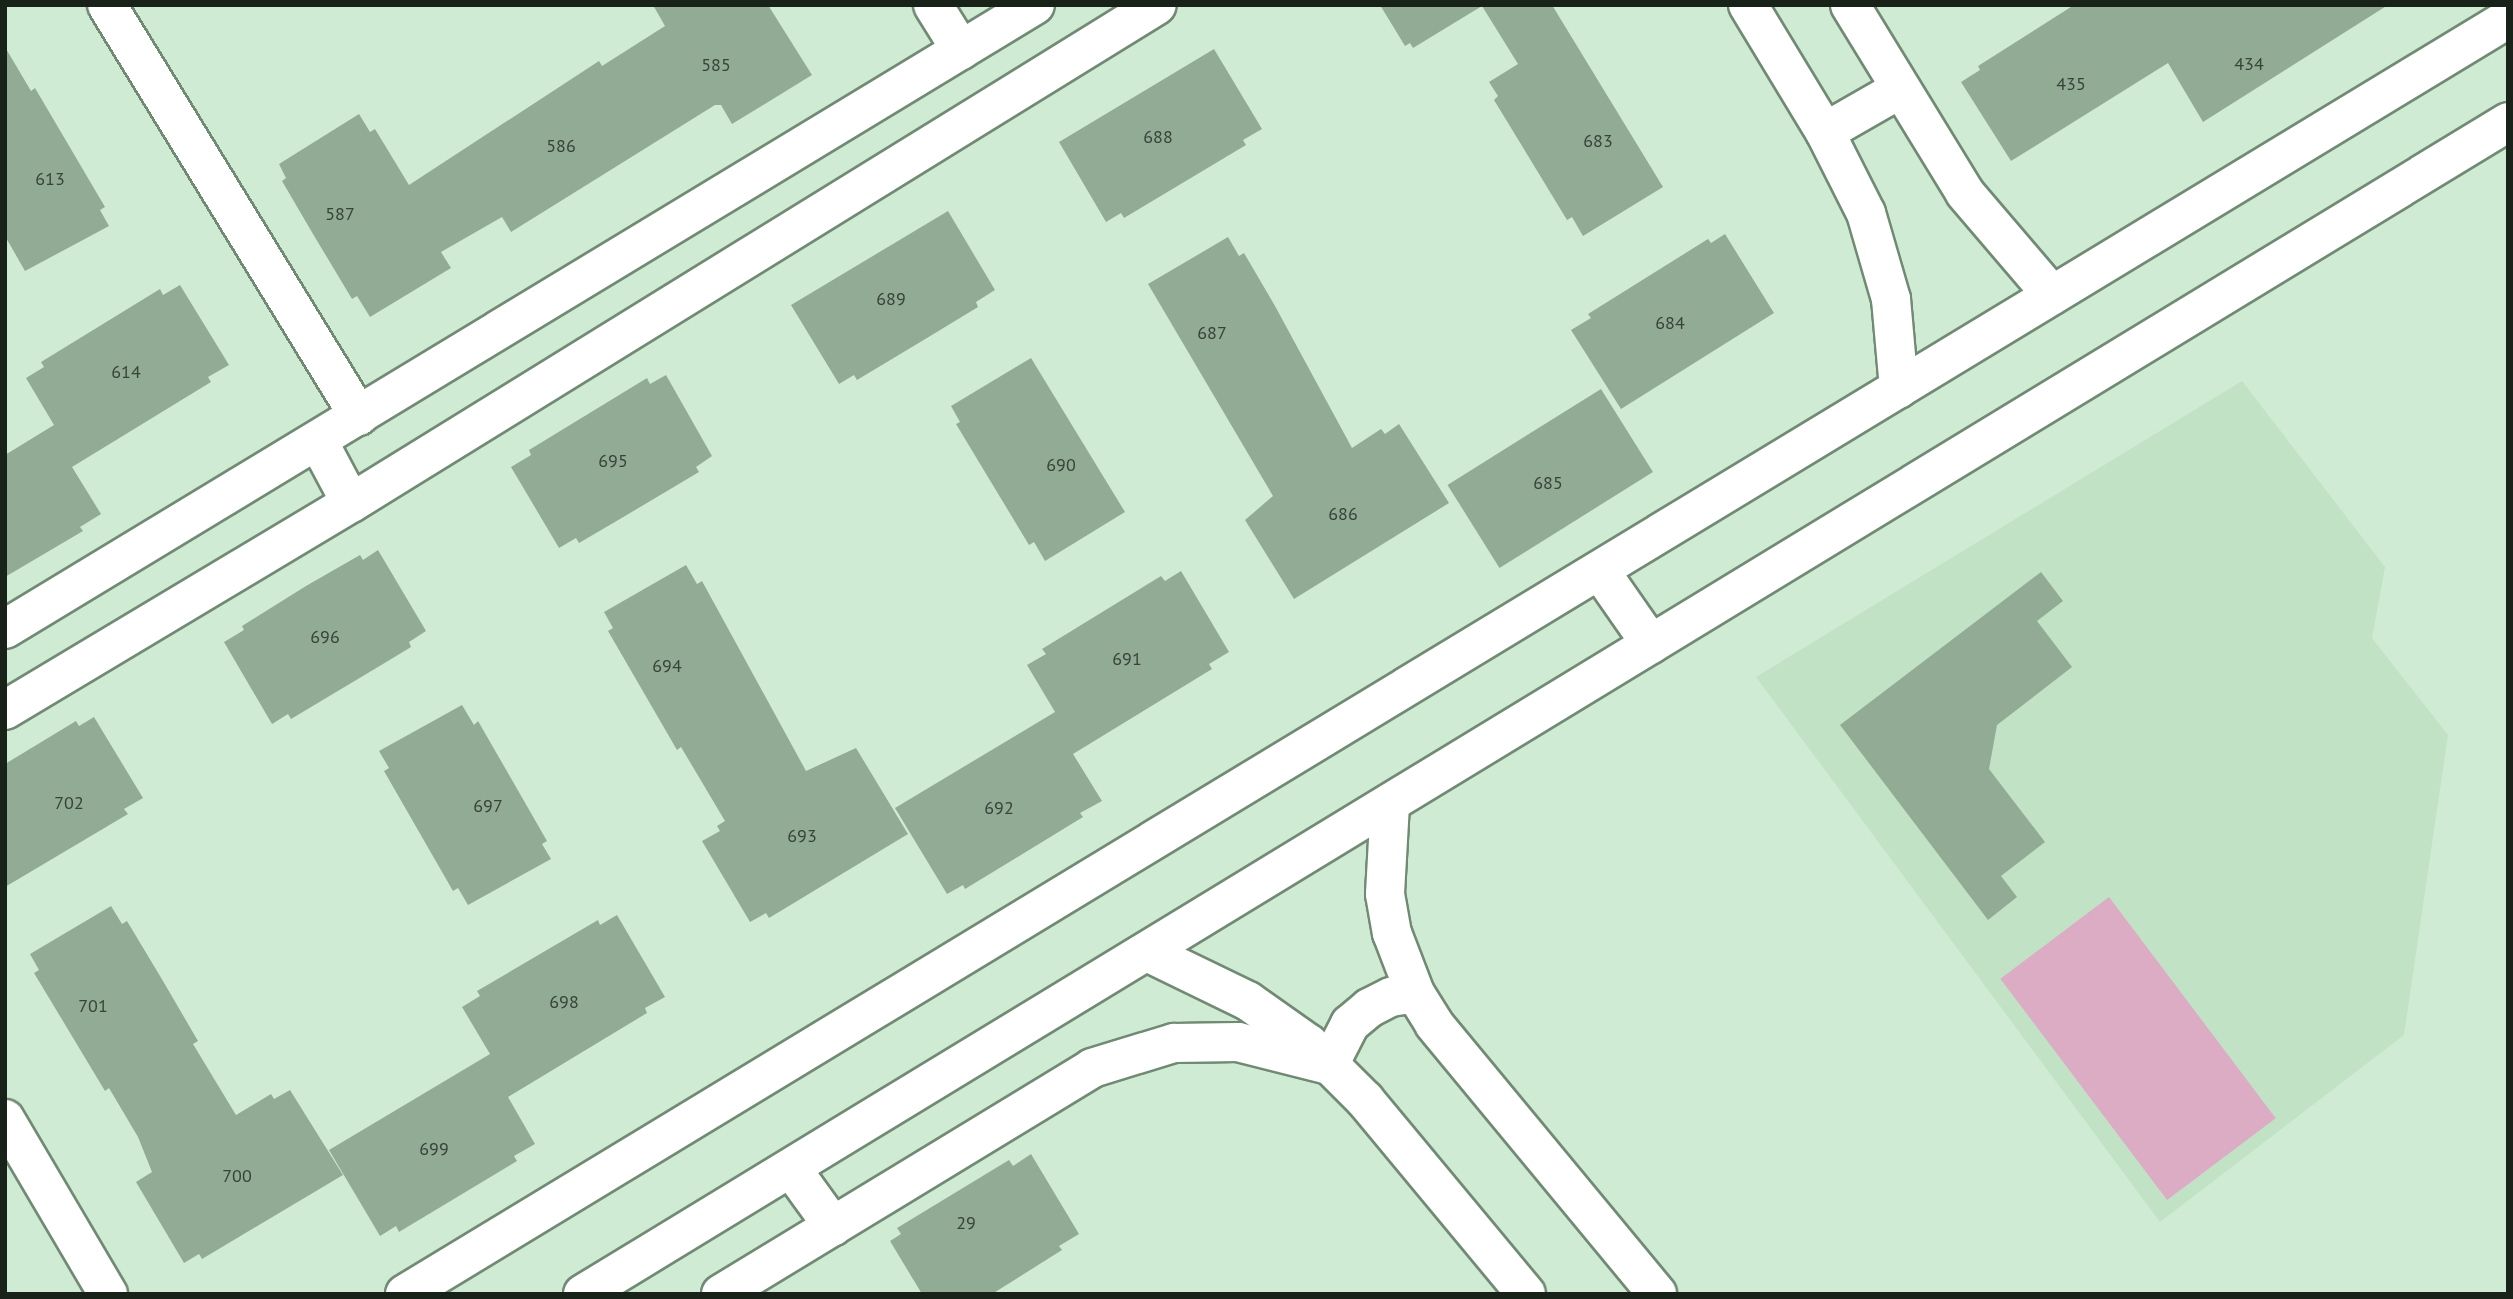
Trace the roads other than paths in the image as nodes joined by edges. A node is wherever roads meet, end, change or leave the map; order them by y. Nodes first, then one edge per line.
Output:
1 (107, 5) edge
2 (933, 5) edge
3 (1035, 5) edge
4 (1157, 5) edge
5 (1748, 5) edge
6 (1850, 5) edge
7 (2508, 19) edge
8 (961, 50) junction
9 (1900, 89) junction
10 (2508, 122) edge
11 (1825, 132) junction
12 (2052, 295) junction
13 (1899, 389) junction
14 (359, 416) junction
15 (318, 441) junction
16 (351, 503) junction
17 (1600, 570) junction
18 (5, 629) edge
19 (1651, 644) junction
20 (5, 710) edge
21 (1390, 804) junction
22 (1147, 952) junction
23 (1415, 993) junction
24 (1329, 1065) junction
25 (5, 1119) edge
26 (791, 1168) junction
27 (833, 1226) junction
28 (108, 1294) edge
29 (405, 1294) edge
30 (583, 1294) edge
31 (720, 1294) edge
32 (1526, 1294) edge
33 (1657, 1294) edge

1 - 14 street
2 - 8 street
3 - 8 street
4 - 16 street
5 - 11 street
6 - 9 street
7 - 12 street
8 - 14 street
9 - 11 street
9 - 12 street
10 - 19 street
11 - 13 street
12 - 13 street
13 - 17 street
14 - 15 street
15 - 16 street
15 - 18 street
16 - 20 street
17 - 19 street
17 - 29 street
19 - 21 street
21 - 22 street
21 - 23 street
22 - 24 street
22 - 26 street
23 - 24 street
23 - 33 street
24 - 27 street
24 - 32 street
25 - 28 street
26 - 27 street
26 - 30 street
27 - 31 street

